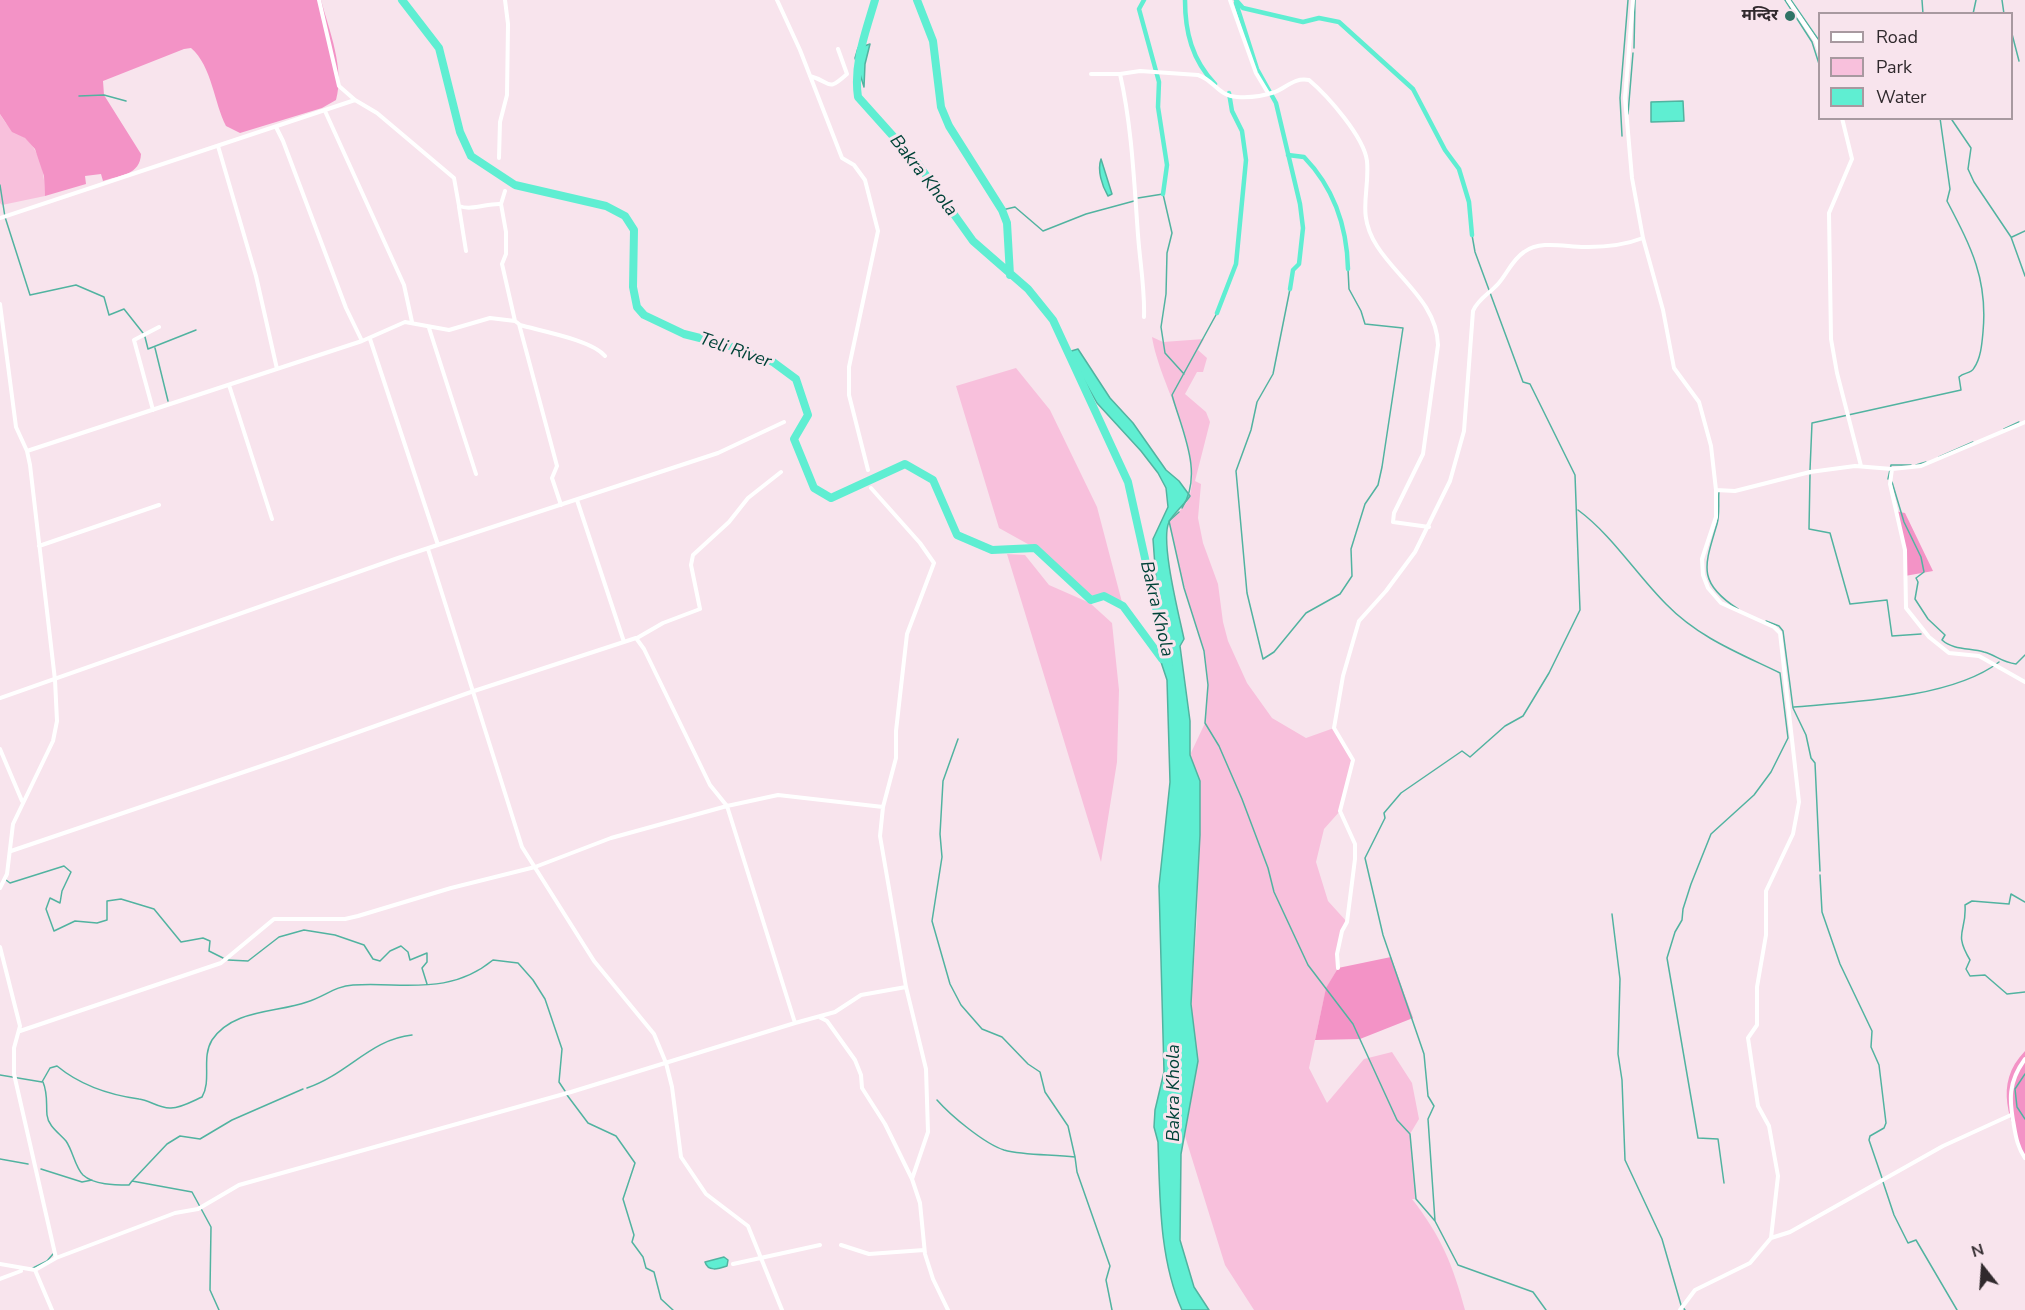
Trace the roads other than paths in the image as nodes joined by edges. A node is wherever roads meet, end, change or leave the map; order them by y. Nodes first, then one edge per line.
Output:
1 (319, 0) edge
2 (506, 0) edge
3 (777, 0) edge
4 (1230, 0) edge
5 (1633, 0) edge
6 (1788, 0) edge
7 (1818, 46) edge
8 (838, 49) dead end
9 (1091, 74) dead end
10 (1120, 74) junction
11 (810, 76) junction
12 (1267, 92) junction
13 (355, 100) junction
14 (324, 111) junction
15 (1842, 120) edge
16 (276, 127) junction
17 (218, 146) junction
18 (499, 158) dead end
19 (505, 191) dead end
20 (501, 204) junction
21 (459, 206) junction
22 (0, 218) edge
23 (1643, 238) junction
24 (466, 251) dead end
25 (0, 304) edge
26 (1144, 317) dead end
27 (412, 322) junction
28 (517, 323) junction
29 (159, 327) dead end
30 (429, 328) junction
31 (370, 339) junction
32 (362, 341) junction
33 (605, 356) dead end
34 (277, 369) junction
35 (229, 385) junction
36 (153, 410) junction
37 (784, 422) dead end
38 (2025, 422) edge
39 (27, 451) junction
40 (1861, 466) junction
41 (1892, 469) junction
42 (868, 470) dead end
43 (781, 472) dead end
44 (476, 474) dead end
45 (871, 488) dead end
46 (1716, 490) junction
47 (577, 500) junction
48 (159, 505) dead end
49 (561, 505) junction
50 (272, 519) dead end
51 (1429, 527) junction
52 (438, 545) junction
53 (39, 546) junction
54 (428, 549) junction
55 (637, 638) junction
56 (624, 642) junction
57 (55, 681) junction
58 (2025, 682) edge
59 (471, 692) junction
60 (0, 698) edge
61 (0, 749) edge
62 (23, 801) junction
63 (728, 806) junction
64 (883, 807) junction
65 (10, 851) junction
66 (535, 867) junction
67 (0, 888) edge
68 (0, 947) edge
69 (1338, 968) dead end
70 (906, 987) junction
71 (821, 1018) junction
72 (795, 1023) junction
73 (20, 1031) junction
74 (2025, 1059) edge
75 (666, 1063) junction
76 (2012, 1115) junction
77 (2025, 1158) edge
78 (912, 1179) junction
79 (1771, 1238) junction
80 (820, 1245) dead end
81 (841, 1245) dead end
82 (924, 1250) junction
83 (56, 1258) junction
84 (760, 1258) junction
85 (0, 1264) edge
86 (733, 1264) dead end
87 (23, 1270) junction
88 (35, 1270) junction
89 (0, 1280) edge
90 (52, 1310) edge
91 (782, 1310) edge
92 (948, 1310) edge
93 (1680, 1310) edge

1 - 13 street
2 - 18 street
3 - 11 street
4 - 12 street
5 - 23 street
6 - 7 street
8 - 11 street
9 - 10 street
10 - 12 street
10 - 26 street
11 - 42 street
12 - 51 street
13 - 14 street
13 - 21 street
14 - 16 street
14 - 27 street
15 - 40 street
16 - 17 street
16 - 32 street
17 - 22 street
17 - 34 street
19 - 20 street
20 - 21 street
20 - 28 street
21 - 24 street
23 - 46 street
23 - 51 street
25 - 39 street
27 - 30 street
27 - 31 street
28 - 30 street
28 - 33 street
28 - 49 street
29 - 36 street
30 - 44 street
31 - 32 street
31 - 52 street
32 - 34 street
34 - 35 street
35 - 36 street
35 - 50 street
36 - 39 street
37 - 47 street
38 - 41 street
39 - 53 street
40 - 41 street
40 - 46 street
41 - 58 street
43 - 55 street
45 - 64 street
46 - 79 street
47 - 49 street
47 - 56 street
48 - 53 street
49 - 52 street
51 - 69 street
52 - 54 street
53 - 57 street
54 - 57 street
54 - 59 street
55 - 56 street
55 - 63 street
56 - 59 street
57 - 60 street
57 - 62 street
59 - 65 street
59 - 66 street
61 - 62 street
62 - 65 street
63 - 64 street
63 - 66 street
63 - 72 street
64 - 70 street
65 - 67 street
66 - 73 street
66 - 75 street
68 - 73 street
70 - 71 street
70 - 78 street
71 - 72 street
71 - 78 street
72 - 75 street
73 - 83 street
74 - 76 street
75 - 83 street
75 - 84 street
76 - 77 street
76 - 79 street
78 - 82 street
79 - 93 street
80 - 84 street
81 - 82 street
82 - 92 street
83 - 88 street
84 - 86 street
84 - 91 street
85 - 87 street
87 - 88 street
87 - 89 street
88 - 90 street

